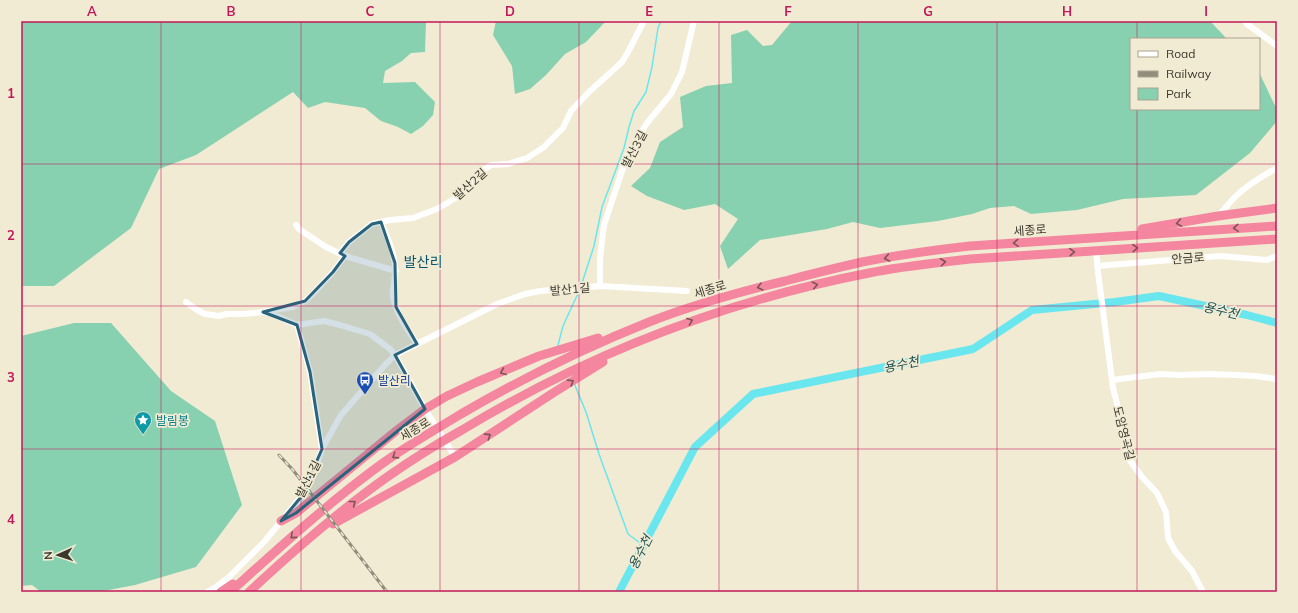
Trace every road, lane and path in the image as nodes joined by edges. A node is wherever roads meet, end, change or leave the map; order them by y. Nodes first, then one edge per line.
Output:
1 (644, 21) edge
2 (694, 21) edge
3 (1245, 21) edge
4 (1277, 46) edge
5 (1277, 168) edge
6 (1277, 208) edge
7 (1218, 216) junction
8 (381, 222) junction
9 (296, 225) dead end
10 (1276, 226) edge
11 (1083, 238) junction
12 (1277, 239) edge
13 (1096, 250) junction
14 (342, 254) junction
15 (1277, 256) edge
16 (1097, 266) junction
17 (396, 271) junction
18 (600, 286) junction
19 (688, 291) dead end
20 (186, 302) dead end
21 (263, 312) junction
22 (297, 325) junction
23 (417, 344) junction
24 (576, 349) junction
25 (395, 355) junction
26 (586, 368) junction
27 (1277, 379) edge
28 (1112, 380) junction
29 (425, 409) junction
30 (322, 449) junction
31 (455, 457) junction
32 (281, 521) junction
33 (313, 536) junction
34 (259, 566) junction
35 (207, 592) edge
36 (221, 592) edge
37 (230, 592) edge
38 (249, 592) edge
39 (1202, 592) edge

1 - 8 street, 발산2길
2 - 18 street, 발산3길
3 - 4 street
5 - 7 street
6 - 7 highway
7 -> 11 highway
8 - 14 street, 발산2길
8 - 17 street
9 - 14 street
10 -> 11 highway, 세종로
11 -> 24 highway, 세종로
13 -> 12 highway, 세종로
13 - 16 street, 도암영곡길
26 -> 13 highway, 세종로
14 - 17 street
14 - 21 street, 발산2길
15 - 16 street, 안금로
16 - 28 street, 도암영곡길
17 - 23 street
18 - 19 street, 발산1길
18 - 23 street, 발산1길
20 - 21 street, 발산2길
21 - 22 street, 발산2길
22 - 25 street
22 - 30 street
23 - 25 street, 발산1길
24 -> 29 highway
24 -> 34 highway, 세종로
25 - 29 street
25 - 30 street, 발산1길
31 -> 26 highway
33 -> 26 highway, 세종로
27 - 28 street
28 - 39 street, 도암영곡길
29 - 31 street
29 - 32 highway
30 - 32 street, 발산1길
31 - 33 highway
32 - 35 street, 발산1길
33 - 38 highway, 세종로
34 - 36 highway
34 - 37 highway, 세종로

